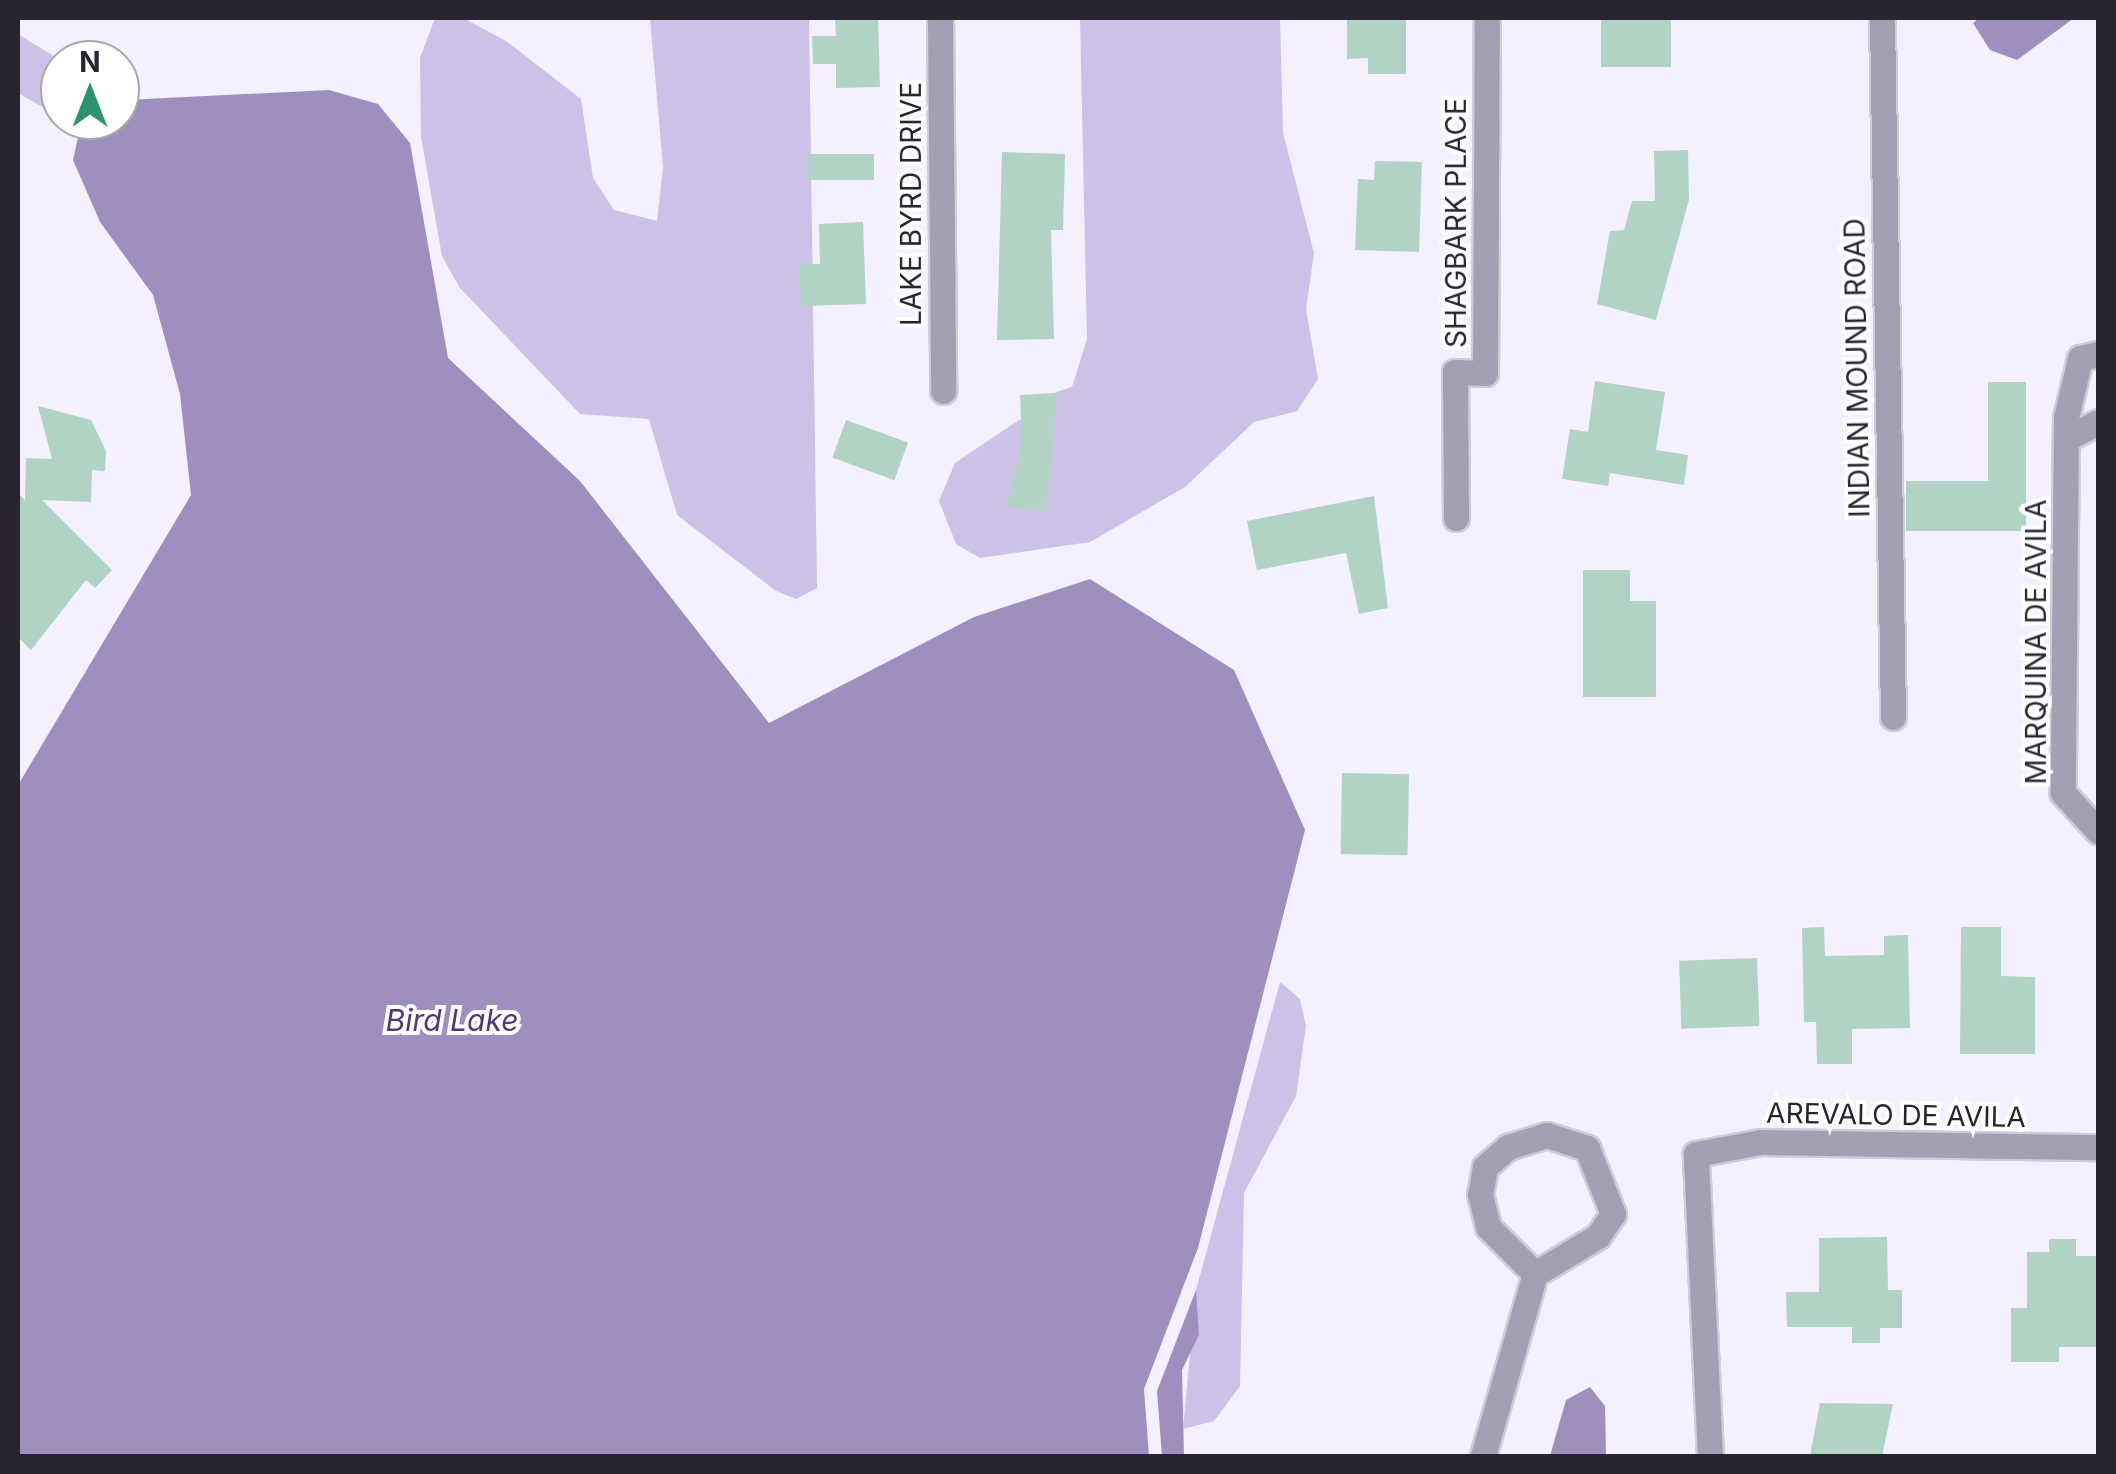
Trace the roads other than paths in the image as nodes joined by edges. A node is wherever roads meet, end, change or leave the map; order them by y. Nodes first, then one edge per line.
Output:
1 (940, 18) edge
2 (1487, 18) edge
3 (1882, 18) edge
4 (2098, 354) edge
5 (943, 391) dead end
6 (2098, 422) edge
7 (2066, 440) junction
8 (1456, 518) dead end
9 (1893, 717) dead end
10 (2098, 831) edge
11 (2098, 1148) edge
12 (1535, 1274) junction
13 (1483, 1456) edge
14 (1710, 1456) edge

1 - 5 street, LAKE BYRD DRIVE
2 - 8 street, SHAGBARK PLACE
3 - 9 street, INDIAN MOUND ROAD
4 - 7 street, MARQUINA DE AVILA
6 - 7 street
7 - 10 street, MARQUINA DE AVILA
11 - 14 street, AREVALO DE AVILA
12 - 12 street
12 - 13 street

